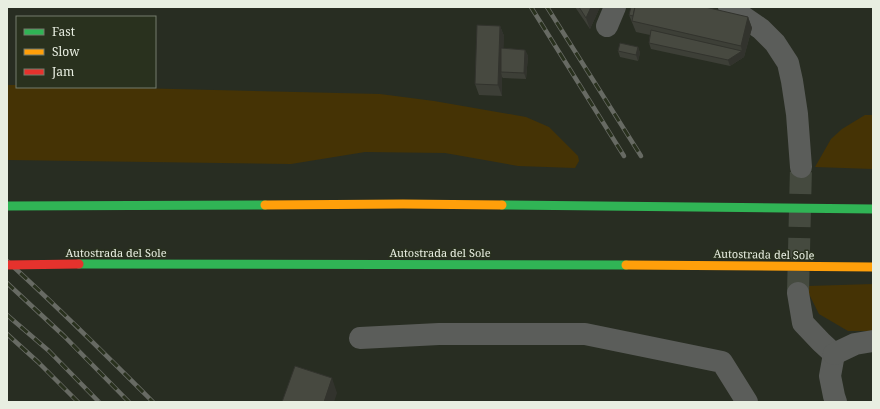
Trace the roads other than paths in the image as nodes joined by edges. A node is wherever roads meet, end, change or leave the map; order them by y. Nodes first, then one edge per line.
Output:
1 (729, 7) edge
2 (801, 167) tunnel mouth
3 (7, 206) edge
4 (873, 208) edge
5 (7, 265) edge
6 (873, 267) edge
7 (798, 293) tunnel mouth
8 (360, 338) dead end
9 (873, 341) edge
10 (834, 354) junction
11 (747, 402) edge
12 (836, 402) edge

1 - 2 street
3 - 4 highway
5 - 6 highway, Autostrada del Sole, bridge
7 - 10 street
8 - 11 street
9 - 10 street
10 - 12 street

